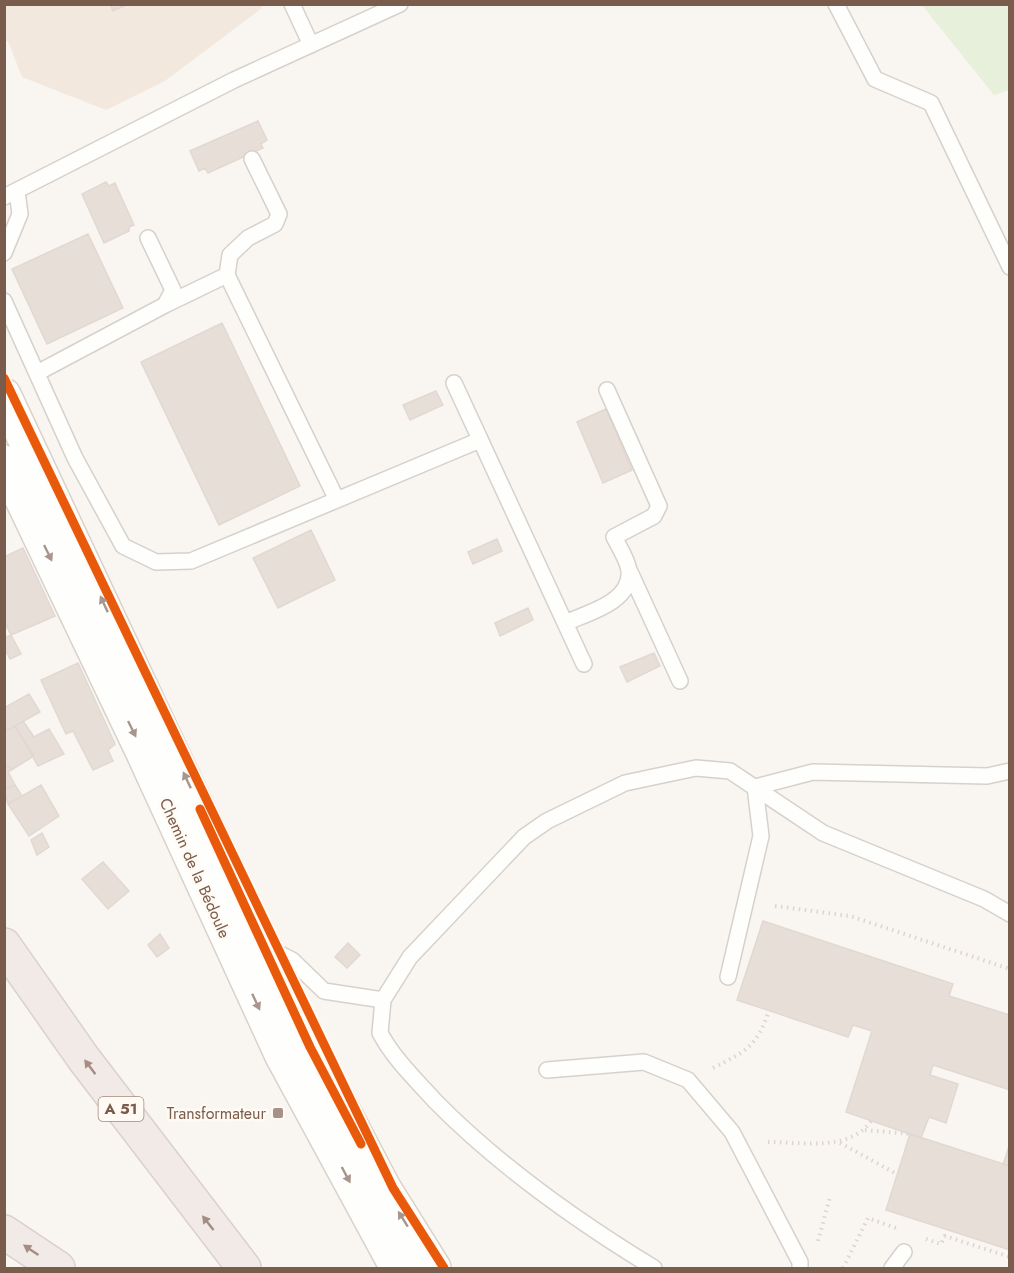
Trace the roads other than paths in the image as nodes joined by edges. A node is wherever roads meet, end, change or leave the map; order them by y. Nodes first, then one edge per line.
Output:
1 (292, 4) edge
2 (400, 4) edge
3 (836, 4) edge
4 (311, 45) junction
5 (252, 159) dead end
6 (10, 194) edge
7 (148, 238) dead end
8 (4, 253) edge
9 (1010, 267) edge
10 (227, 275) junction
11 (4, 301) edge
12 (165, 305) junction
13 (37, 373) junction
14 (454, 383) dead end
15 (607, 390) dead end
16 (4, 395) edge
17 (480, 440) junction
18 (4, 462) edge
19 (337, 500) junction
20 (30, 509) edge
21 (629, 569) junction
22 (565, 623) junction
23 (584, 664) dead end
24 (680, 681) dead end
25 (1010, 771) edge
26 (755, 787) junction
27 (1010, 914) edge
28 (4, 945) edge
29 (248, 951) junction
30 (728, 976) dead end
31 (383, 1000) junction
32 (547, 1070) dead end
33 (4, 1232) edge
34 (904, 1252) dead end
35 (57, 1269) edge
36 (244, 1269) edge
37 (397, 1269) edge
38 (434, 1269) edge
39 (654, 1269) edge
40 (800, 1269) edge
41 (892, 1269) edge

1 - 4 lane
2 - 4 lane
3 - 9 lane
4 - 6 lane
5 - 10 lane
6 - 8 lane
7 - 12 lane
10 - 12 lane
10 - 19 lane
11 - 13 lane
12 - 13 lane
13 - 19 lane
14 - 17 lane
15 - 21 lane
16 - 20 street, Chemin de la Bédoule
17 - 19 lane
17 - 22 lane
18 - 20 street, Chemin de la Bédoule
20 - 29 street, Chemin de la Bédoule
21 - 22 lane
21 - 24 lane
22 - 23 lane
25 - 26 lane
26 - 27 lane
26 - 30 lane
26 - 31 lane
36 -> 28 highway, A 51
29 - 31 lane
29 -> 37 street, Chemin de la Bédoule
38 -> 29 street, Chemin de la Bédoule
31 - 39 lane
32 - 40 lane
35 -> 33 highway
34 - 41 lane

